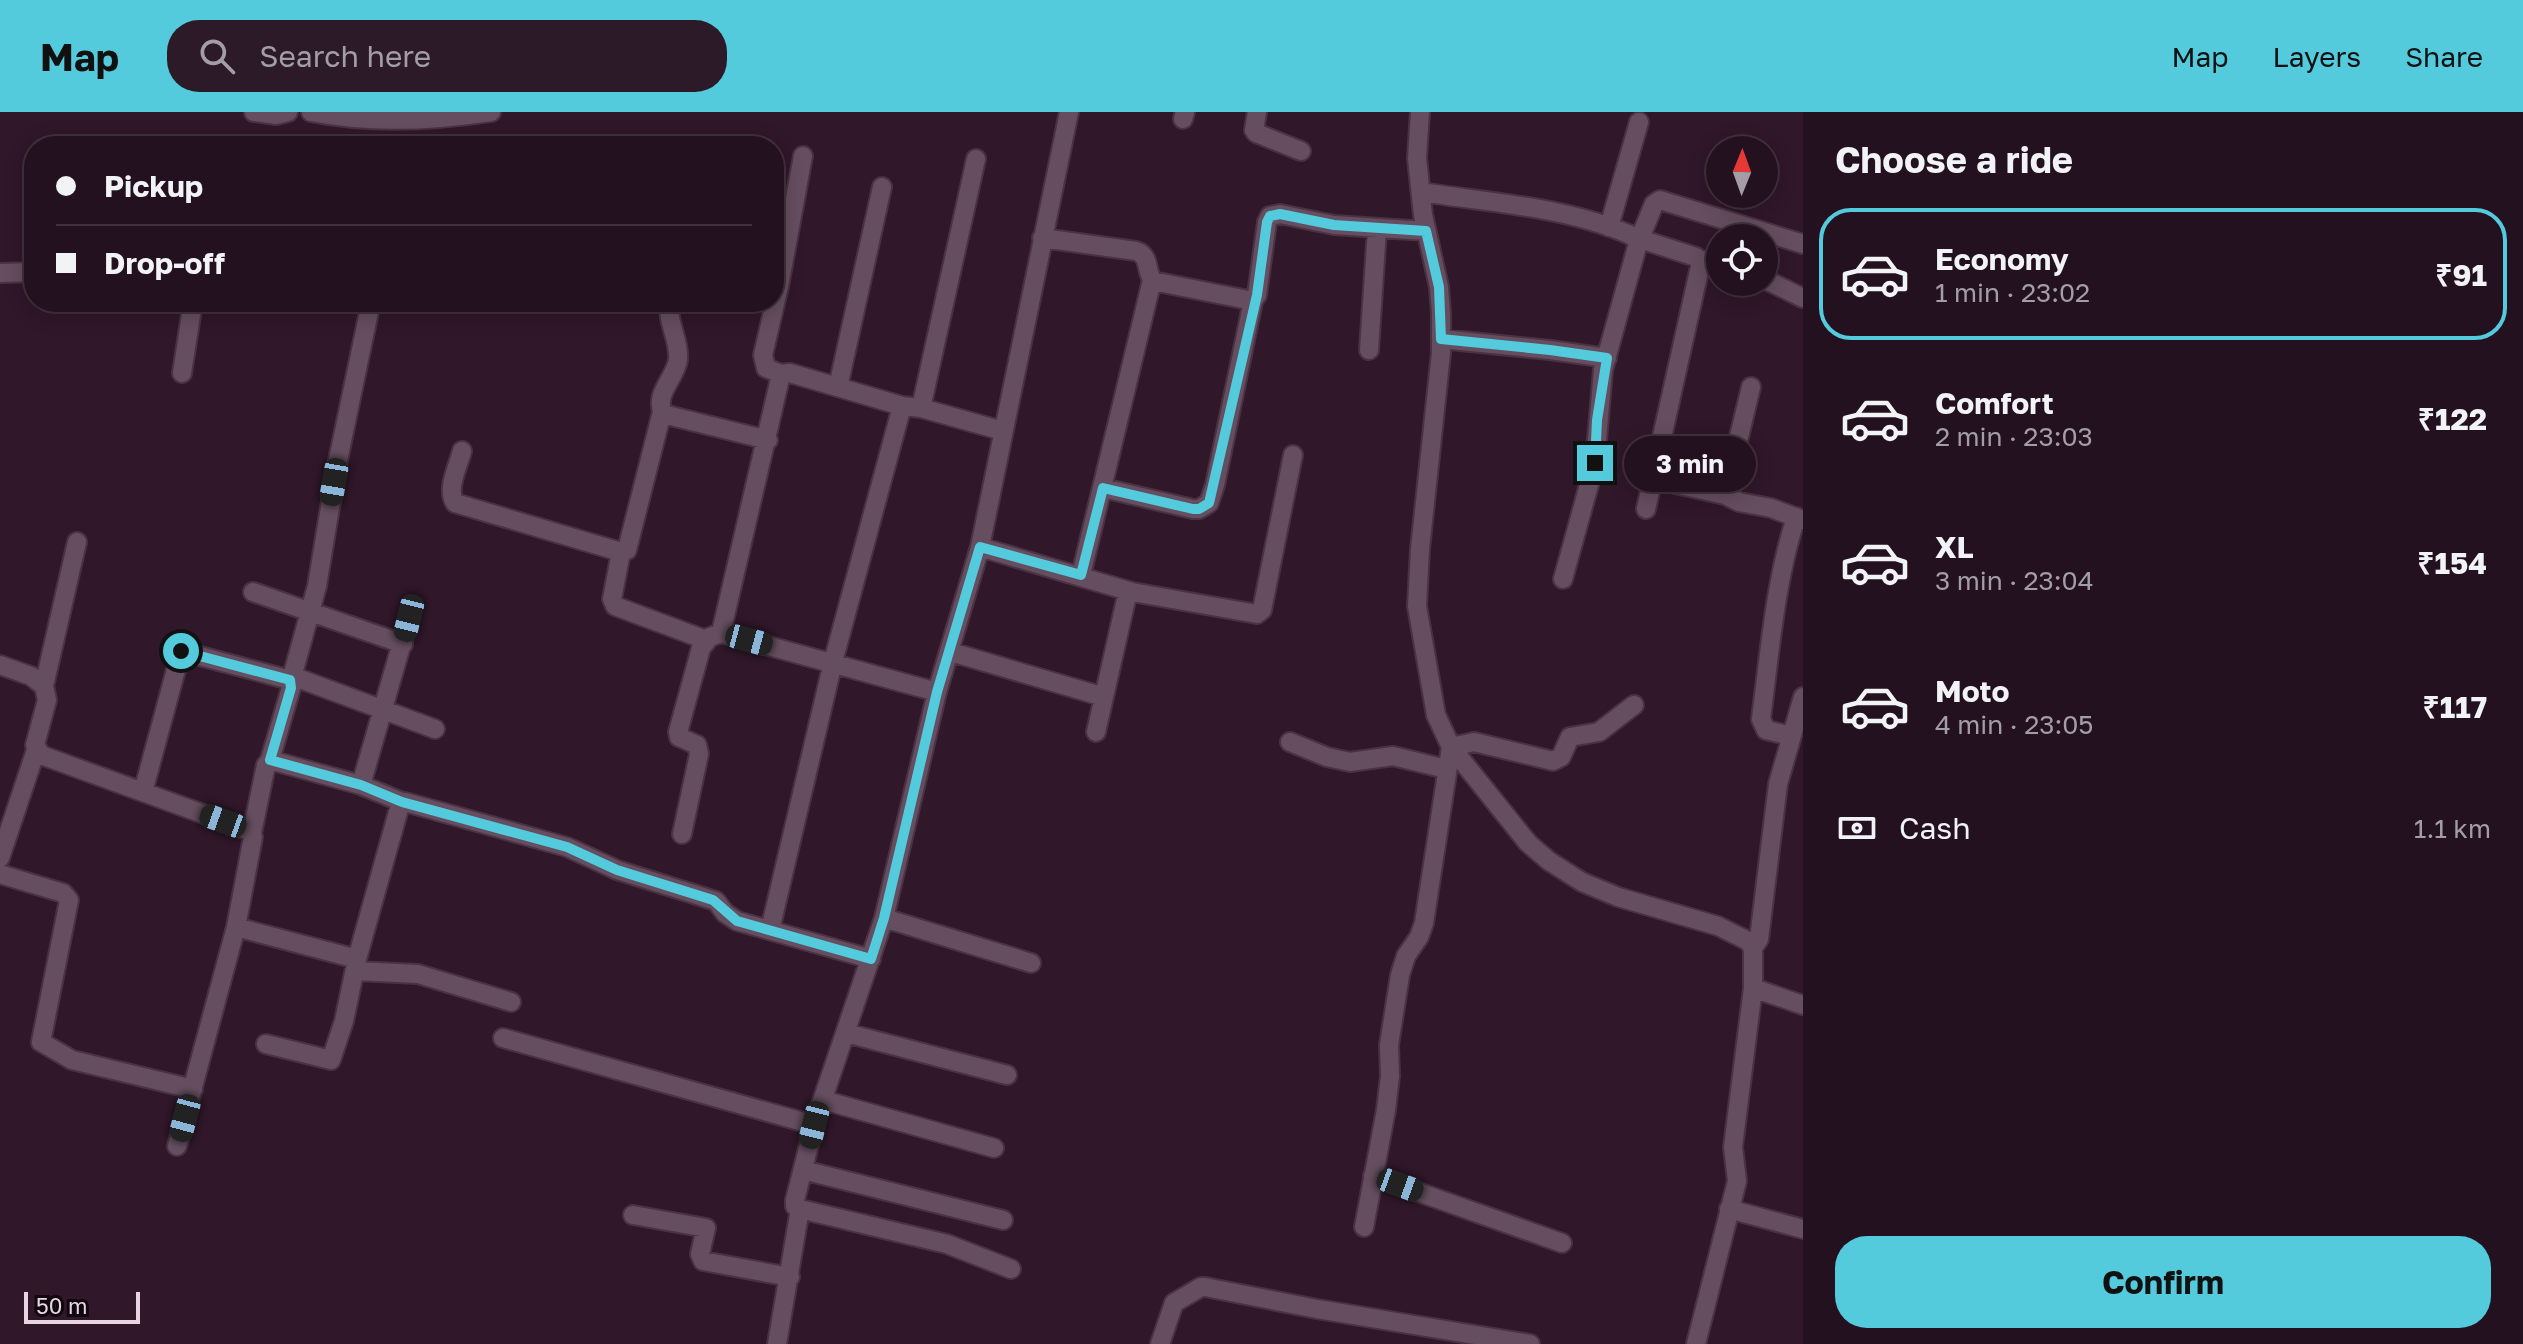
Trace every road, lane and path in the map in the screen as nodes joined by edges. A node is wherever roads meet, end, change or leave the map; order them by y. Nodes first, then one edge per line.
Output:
1 (254, 112) edge
2 (288, 112) edge
3 (311, 112) edge
4 (491, 112) edge
5 (1069, 112) edge
6 (1257, 112) edge
7 (1420, 112) edge
8 (1639, 122) dead end
9 (1301, 151) dead end
10 (803, 156) dead end
11 (976, 159) dead end
12 (882, 187) dead end
13 (1421, 192) junction
14 (1609, 227) junction
15 (1377, 229) junction
16 (1426, 231) junction
17 (1042, 238) junction
18 (1639, 241) junction
19 (1803, 244) edge
20 (784, 247) edge
21 (1700, 260) junction
22 (1706, 261) edge
23 (24, 272) edge
24 (0, 273) edge
25 (1152, 280) junction
26 (1778, 286) edge
27 (1803, 298) edge
28 (1253, 301) junction
29 (191, 312) edge
30 (369, 312) edge
31 (670, 312) edge
32 (772, 312) edge
33 (1441, 339) junction
34 (1369, 350) dead end
35 (1607, 358) junction
36 (182, 373) dead end
37 (781, 374) junction
38 (838, 387) junction
39 (1751, 387) dead end
40 (911, 407) junction
41 (662, 412) junction
42 (1003, 431) junction
43 (768, 440) junction
44 (462, 451) dead end
45 (1293, 455) dead end
46 (1653, 479) junction
47 (1103, 488) junction
48 (1725, 495) junction
49 (1646, 509) dead end
50 (1800, 518) edge
51 (77, 542) dead end
52 (980, 547) junction
53 (621, 552) junction
54 (1081, 575) junction
55 (1563, 579) dead end
56 (1128, 591) junction
57 (253, 592) dead end
58 (310, 612) junction
59 (409, 618) dead end
60 (714, 637) junction
61 (403, 644) junction
62 (951, 652) junction
63 (833, 662) junction
64 (0, 665) edge
65 (292, 679) junction
66 (44, 686) junction
67 (937, 692) junction
68 (1104, 697) junction
69 (1803, 697) edge
70 (1634, 705) dead end
71 (382, 708) junction
72 (435, 729) dead end
73 (1096, 732) dead end
74 (1791, 736) junction
75 (1290, 742) dead end
76 (1451, 747) junction
77 (36, 750) junction
78 (270, 760) junction
79 (1446, 769) junction
80 (361, 785) junction
81 (143, 792) junction
82 (402, 802) junction
83 (252, 833) junction
84 (682, 834) dead end
85 (0, 858) edge
86 (0, 874) edge
87 (884, 918) junction
88 (236, 927) junction
89 (770, 930) junction
90 (1753, 948) junction
91 (871, 959) junction
92 (1031, 963) dead end
93 (356, 965) junction
94 (1753, 988) junction
95 (511, 1002) dead end
96 (1803, 1005) edge
97 (846, 1033) junction
98 (503, 1038) dead end
99 (266, 1044) dead end
100 (1007, 1075) dead end
101 (193, 1089) junction
102 (823, 1100) junction
103 (814, 1125) junction
104 (177, 1146) dead end
105 (994, 1148) dead end
106 (803, 1170) junction
107 (1373, 1176) junction
108 (800, 1209) junction
109 (1729, 1209) junction
110 (633, 1215) dead end
111 (1003, 1220) dead end
112 (1364, 1227) dead end
113 (1803, 1229) edge
114 (1562, 1243) dead end
115 (1011, 1269) dead end
116 (790, 1277) junction
117 (777, 1344) edge
118 (1160, 1344) edge
119 (1530, 1344) edge
120 (1696, 1344) edge

1 - 2 street
3 - 4 street
5 - 17 street
6 - 9 street
7 - 13 street
8 - 14 street
10 - 20 street
11 - 40 street
12 - 38 street
13 - 14 street
13 - 16 street
14 - 18 street
15 - 16 street
15 - 28 street
15 - 34 street
16 - 33 street
17 - 25 street
17 - 42 street
18 - 19 street
18 - 21 street
18 - 35 street
21 - 22 street
21 - 46 street
23 - 24 street
25 - 28 street
25 - 47 street
26 - 27 street
28 - 47 street
29 - 36 street
30 - 58 street
31 - 41 street
32 - 37 street
33 - 35 street
33 - 76 street
35 - 55 street
37 - 38 street
37 - 43 street
38 - 40 street
39 - 48 street
40 - 42 street
40 - 63 street
41 - 43 street
41 - 53 street
42 - 52 street
43 - 60 street
44 - 53 street
45 - 56 street
46 - 48 street
46 - 49 street
47 - 54 street
48 - 50 street
50 - 74 street
51 - 66 street
52 - 54 street
52 - 62 street
53 - 60 street
54 - 56 street
56 - 68 street
57 - 58 street
58 - 61 street
58 - 65 street
59 - 61 street
60 - 63 street
60 - 84 street
61 - 71 street
62 - 67 street
62 - 68 street
63 - 67 street
63 - 89 street
64 - 66 street
65 - 71 street
65 - 78 street
65 - 81 street
66 - 77 street
67 - 87 street
68 - 73 street
69 - 74 street
70 - 76 street
71 - 72 street
71 - 80 street
74 - 90 street
75 - 79 street
76 - 79 street
76 - 90 street
77 - 81 street
77 - 85 street
78 - 80 street
78 - 83 street
79 - 107 street
80 - 82 street
81 - 83 street
82 - 89 street
82 - 93 street
83 - 88 street
86 - 101 street
87 - 91 street
87 - 92 street
88 - 93 street
88 - 101 street
89 - 91 street
90 - 94 street
91 - 97 street
93 - 95 street
93 - 99 street
94 - 96 street
94 - 109 street
97 - 100 street
97 - 102 street
98 - 103 street
101 - 104 street
102 - 103 street
102 - 105 street
103 - 106 street
106 - 108 street
106 - 111 street
107 - 112 street
107 - 114 street
108 - 115 street
108 - 116 street
109 - 113 street
109 - 120 street
110 - 116 street
116 - 117 street
118 - 119 street

